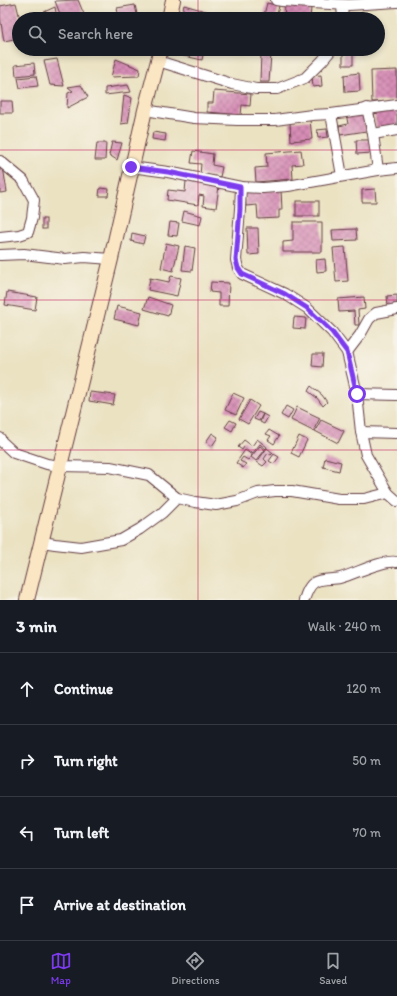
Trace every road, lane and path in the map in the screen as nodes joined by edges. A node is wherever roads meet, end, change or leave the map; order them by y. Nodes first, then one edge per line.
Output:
1 (173, 0) edge
2 (276, 0) edge
3 (397, 2) edge
4 (342, 5) junction
5 (170, 12) edge
6 (342, 12) edge
7 (160, 56) edge
8 (162, 56) edge
9 (326, 56) edge
10 (397, 105) edge
11 (367, 108) junction
12 (145, 110) junction
13 (331, 114) junction
14 (397, 130) edge
15 (373, 134) junction
16 (0, 161) edge
17 (131, 167) junction
18 (397, 168) edge
19 (378, 170) junction
20 (342, 176) junction
21 (240, 187) junction
22 (0, 237) edge
23 (0, 255) edge
24 (111, 259) junction
25 (397, 309) edge
26 (347, 352) junction
27 (357, 394) junction
28 (397, 396) edge
29 (361, 432) junction
30 (397, 433) edge
31 (0, 438) edge
32 (60, 466) junction
33 (388, 493) junction
34 (177, 498) junction
35 (397, 501) edge
36 (42, 542) junction
37 (397, 562) edge
38 (28, 600) edge
39 (304, 600) edge

1 - 5 street
2 - 4 street
3 - 4 street
4 - 6 street
7 - 12 street
8 - 9 street
10 - 11 street
11 - 13 street
11 - 15 street
12 - 13 street
12 - 17 street
13 - 20 street
14 - 15 street
15 - 19 street
16 - 22 street
17 - 21 street
17 - 24 street
18 - 19 street
19 - 20 street
20 - 21 street
21 - 26 street
23 - 24 street
24 - 32 street
25 - 26 street
26 - 27 street
27 - 28 street
27 - 29 street
29 - 30 street
29 - 33 street
31 - 32 street
32 - 34 street
32 - 36 street
33 - 34 street
33 - 35 street
34 - 36 street
36 - 38 street
37 - 39 street

